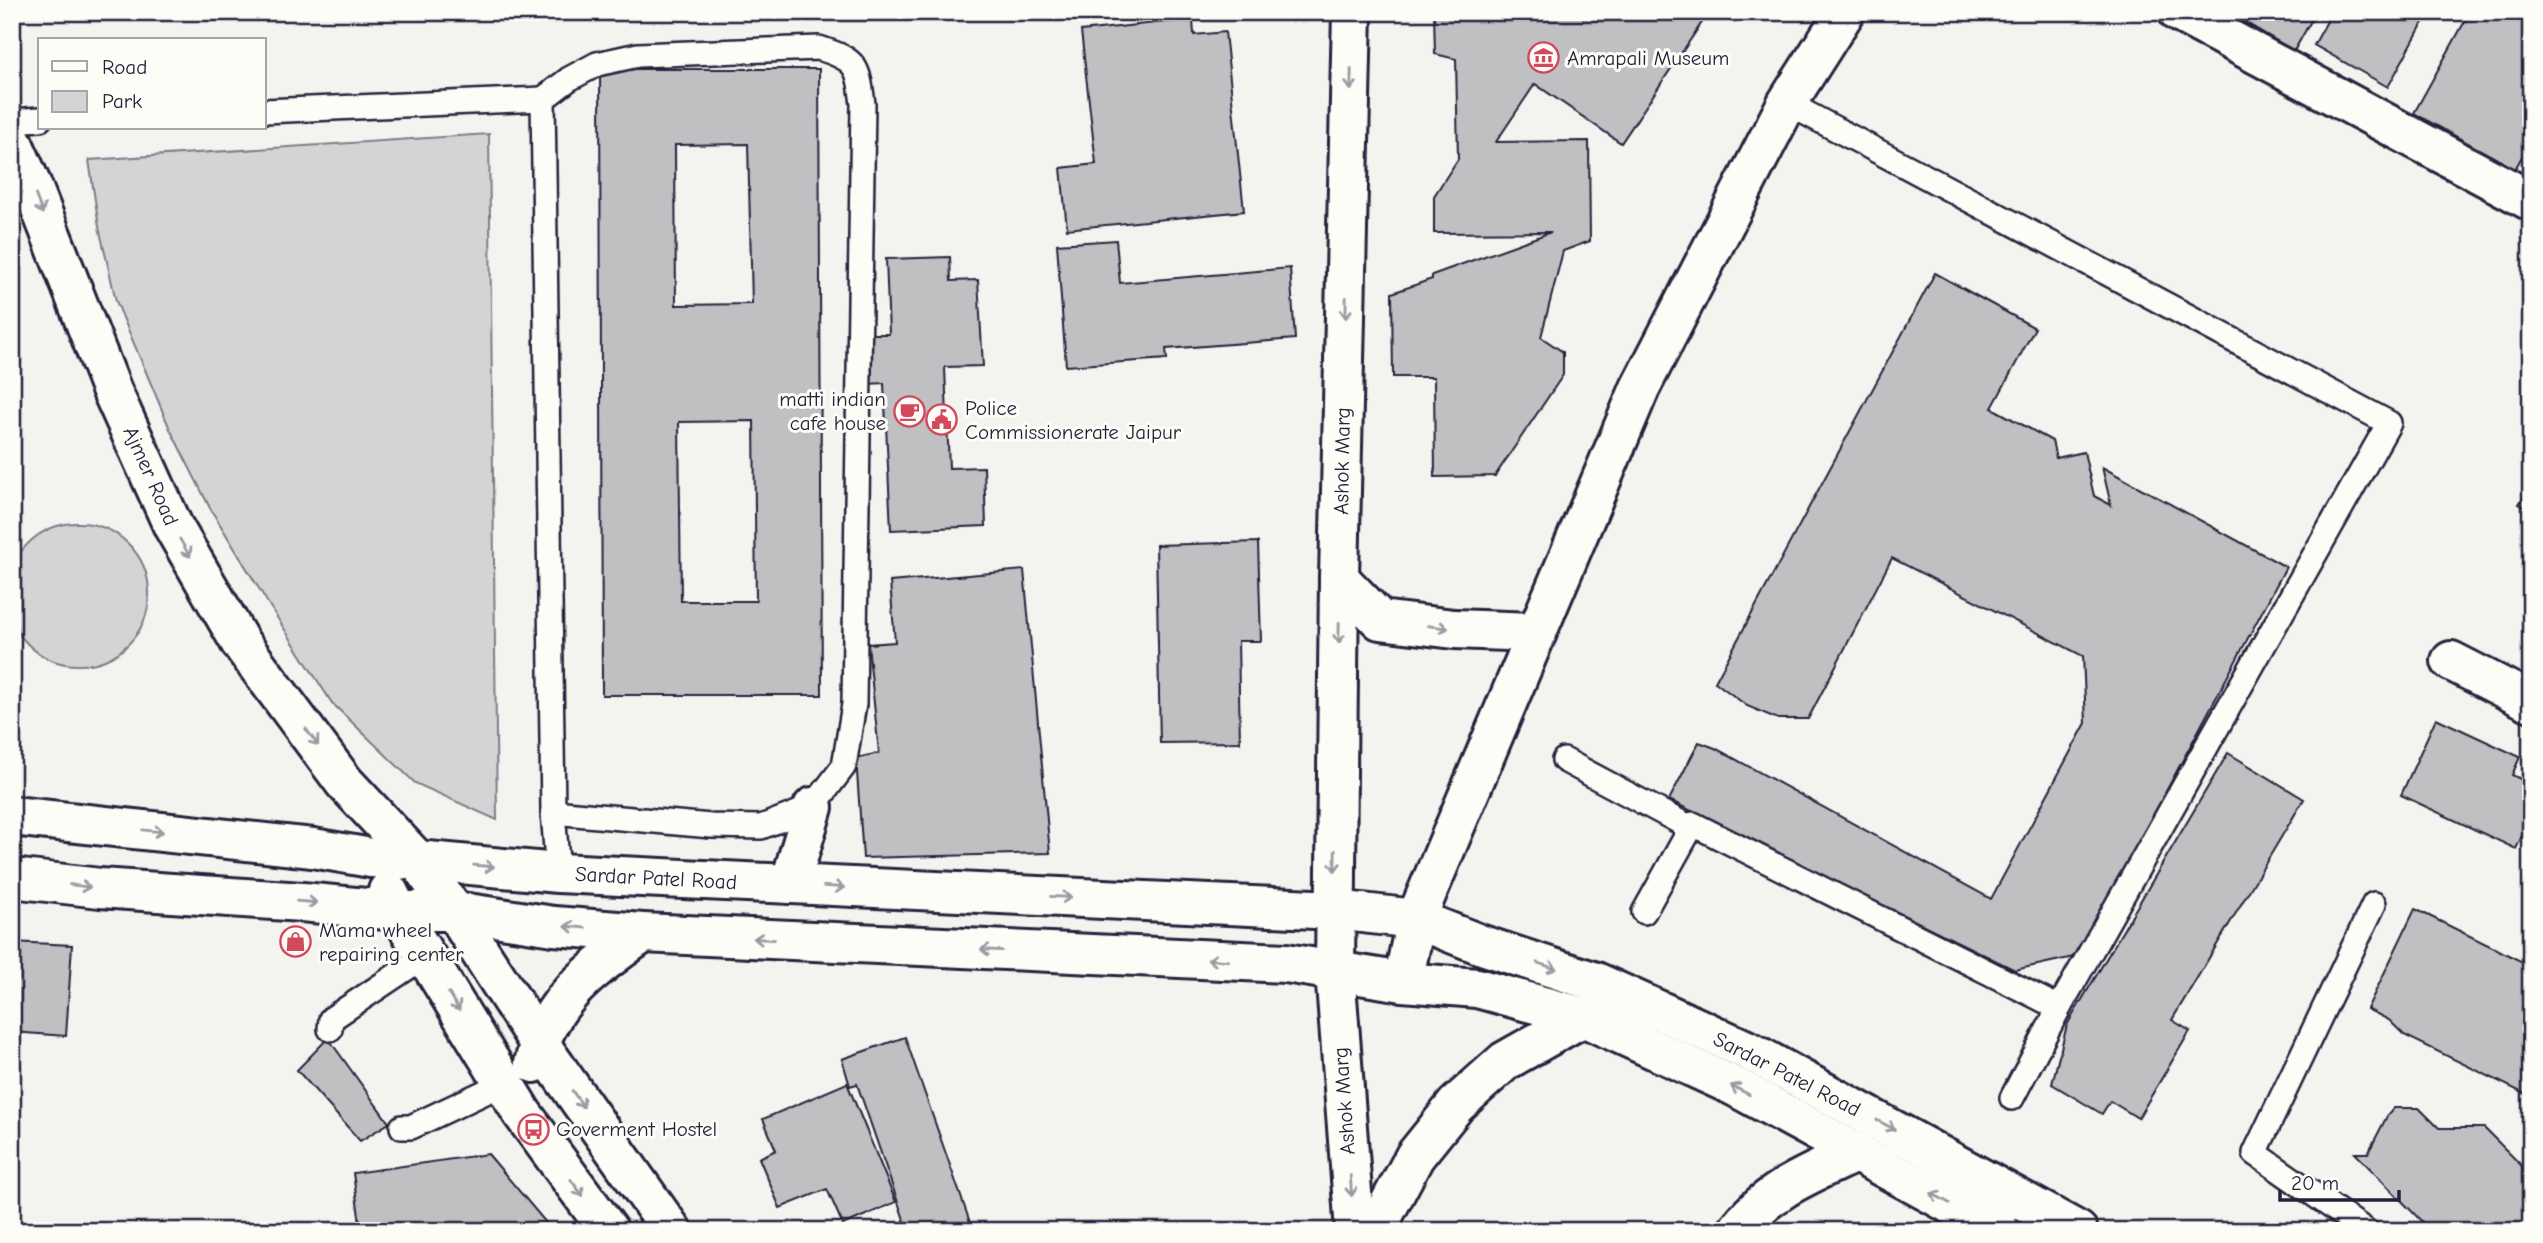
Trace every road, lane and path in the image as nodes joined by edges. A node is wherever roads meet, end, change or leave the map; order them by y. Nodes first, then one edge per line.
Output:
1 (1352, 12) edge
2 (1845, 12) edge
3 (2178, 12) edge
4 (543, 99) junction
5 (1787, 103) junction
6 (266, 111) edge
7 (38, 120) edge
8 (12, 121) edge
9 (12, 141) edge
10 (2531, 201) edge
11 (1339, 578) junction
12 (1537, 632) junction
13 (2451, 661) dead end
14 (2531, 702) edge
15 (1564, 760) dead end
16 (344, 782) junction
17 (813, 807) junction
18 (553, 812) junction
19 (14, 815) edge
20 (1692, 828) junction
21 (372, 858) junction
22 (416, 860) junction
23 (558, 873) junction
24 (12, 878) edge
25 (790, 884) junction
26 (2374, 904) dead end
27 (1319, 909) junction
28 (398, 911) junction
29 (454, 911) junction
30 (1644, 912) dead end
31 (1416, 919) junction
32 (643, 933) junction
33 (425, 956) junction
34 (1335, 971) junction
35 (1403, 982) junction
36 (2059, 1008) junction
37 (1583, 1017) junction
38 (330, 1029) dead end
39 (539, 1043) junction
40 (513, 1098) junction
41 (2012, 1098) dead end
42 (402, 1127) dead end
43 (1857, 1152) junction
44 (609, 1231) edge
45 (672, 1231) edge
46 (1355, 1231) edge
47 (1375, 1231) edge
48 (1737, 1231) edge
49 (2000, 1231) edge
50 (2078, 1231) edge
51 (2367, 1231) edge

1 -> 11 main road, Ashok Marg
2 - 5 main road
3 - 10 main road
4 - 6 lane
4 - 17 lane
4 - 18 lane
5 - 12 main road
5 - 36 lane
7 - 8 lane
9 -> 16 main road, Ajmer Road
11 -> 12 main road
11 -> 27 main road, Ashok Marg
12 - 31 main road
13 - 14 main road
15 - 20 lane
16 - 21 main road, Ajmer Road
16 - 22 main road, Ajmer Road
17 - 18 lane
17 - 25 main road
18 - 23 lane
19 -> 21 main road, Sardar Patel Road
20 - 30 lane
20 - 36 lane
21 - 22 main road, Sardar Patel Road
21 - 28 main road, Ajmer Road
22 -> 23 main road, Sardar Patel Road
22 - 29 main road, Ajmer Road
23 - 25 main road, Sardar Patel Road
24 -> 28 main road
25 -> 27 main road, Sardar Patel Road
26 - 51 lane
27 - 31 main road
27 - 34 main road, Ashok Marg
28 - 29 main road
28 - 33 main road, Ajmer Road
32 -> 29 main road
29 - 39 main road, Ajmer Road
31 - 35 main road
31 -> 50 main road, Sardar Patel Road
34 -> 32 main road
32 - 39 main road
33 - 38 lane
33 -> 40 main road, Ajmer Road
34 - 35 main road
34 -> 46 main road, Ashok Marg
35 - 37 main road, Sardar Patel Road
36 - 41 lane
43 -> 37 main road, Sardar Patel Road
37 - 47 main road
39 - 40 main road
39 -> 45 main road
40 - 42 lane
40 -> 44 main road
43 - 48 main road
49 -> 43 main road, Sardar Patel Road

